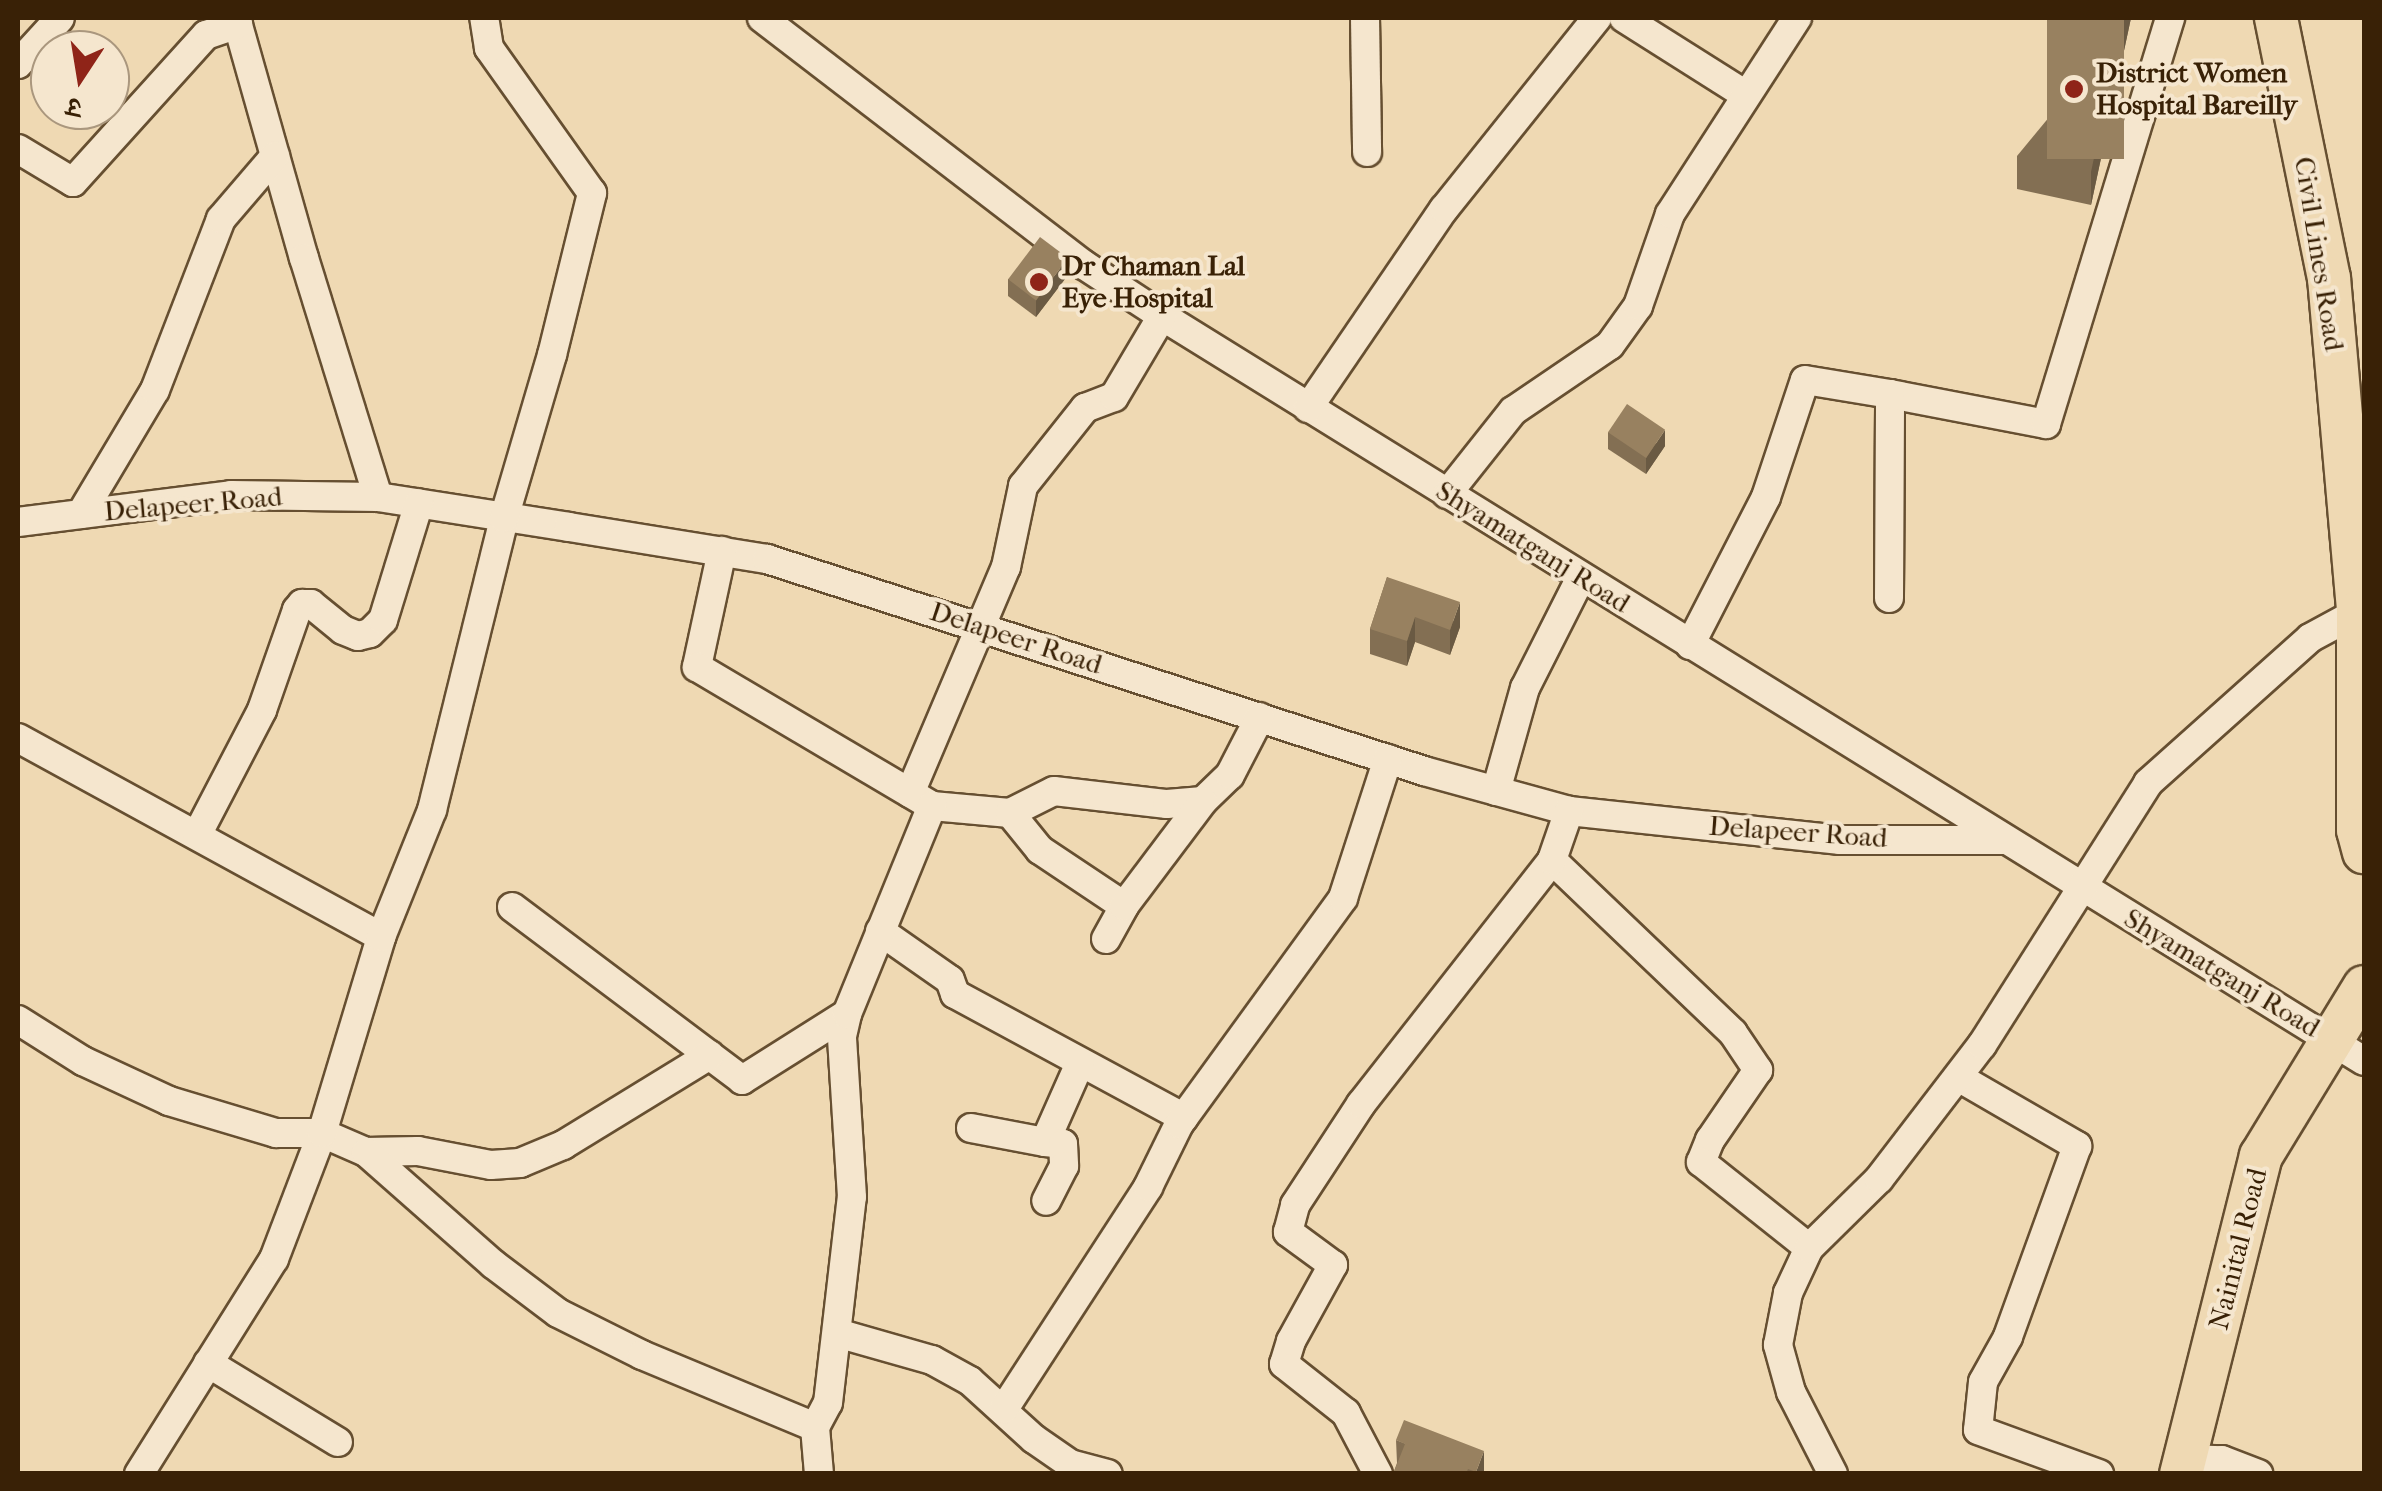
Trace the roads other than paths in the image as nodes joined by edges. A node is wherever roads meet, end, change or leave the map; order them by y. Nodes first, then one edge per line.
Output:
1 (60, 18) edge
2 (484, 18) edge
3 (762, 18) edge
4 (1365, 18) edge
5 (1597, 18) edge
6 (1624, 18) edge
7 (1797, 18) edge
8 (2170, 18) edge
9 (2276, 18) edge
10 (2298, 18) edge
11 (237, 21) edge
12 (18, 64) edge
13 (1746, 95) junction
14 (18, 150) edge
15 (1368, 152) dead end
16 (275, 156) junction
17 (1162, 316) junction
18 (2364, 393) edge
19 (1890, 394) junction
20 (1308, 408) junction
21 (1447, 494) junction
22 (378, 497) junction
23 (419, 504) junction
24 (80, 514) junction
25 (504, 518) junction
26 (18, 522) edge
27 (722, 551) junction
28 (1581, 577) junction
29 (1889, 598) dead end
30 (2358, 612) junction
31 (982, 626) junction
32 (1690, 645) junction
33 (1260, 718) junction
34 (18, 738) edge
35 (1388, 759) junction
36 (1496, 791) junction
37 (921, 799) junction
38 (1203, 801) junction
39 (1569, 811) junction
40 (1010, 813) junction
41 (197, 836) junction
42 (2004, 840) junction
43 (2364, 852) edge
44 (1552, 860) junction
45 (2079, 886) junction
46 (1124, 906) junction
47 (512, 907) dead end
48 (880, 931) junction
49 (381, 937) junction
50 (1106, 939) dead end
51 (2364, 986) edge
52 (847, 1014) junction
53 (18, 1020) edge
54 (2347, 1050) edge
55 (710, 1056) junction
56 (1080, 1062) junction
57 (1958, 1077) junction
58 (1184, 1118) junction
59 (972, 1128) dead end
60 (322, 1134) junction
61 (1044, 1142) junction
62 (366, 1152) junction
63 (1046, 1200) dead end
64 (1809, 1248) junction
65 (838, 1334) junction
66 (208, 1363) junction
67 (1004, 1408) junction
68 (815, 1428) junction
69 (338, 1442) dead end
70 (2182, 1466) edge
71 (139, 1474) edge
72 (818, 1474) edge
73 (1108, 1474) edge
74 (1378, 1474) edge
75 (1833, 1474) edge
76 (2099, 1474) edge
77 (2258, 1474) edge

1 - 12 street
2 - 25 street
3 - 17 street, Shyamatganj Road
4 - 15 street
5 - 20 street
6 - 13 street
7 - 13 street
8 - 19 street
9 - 30 highway, Civil Lines Road
10 - 18 highway, Civil Lines Road
11 - 14 street
11 - 16 street
13 - 21 street
16 - 22 street
16 - 24 street
17 - 20 street, Shyamatganj Road
17 - 31 street
19 - 29 street
19 - 32 street
20 - 21 street, Shyamatganj Road
21 - 28 street, Shyamatganj Road
22 - 23 street, Delapeer Road
22 - 24 street, Delapeer Road
23 - 25 street, Delapeer Road
23 - 41 street
24 - 26 street, Delapeer Road
25 - 27 street, Delapeer Road
25 - 49 street
27 - 31 street, Delapeer Road
27 - 37 street
28 - 32 street, Shyamatganj Road
28 - 36 street
30 - 43 highway, Civil Lines Road
30 - 45 street
31 - 33 street, Delapeer Road
31 - 37 street
32 - 42 street, Shyamatganj Road
33 - 35 street, Delapeer Road
33 - 38 street
34 - 41 street
35 - 36 street, Delapeer Road
35 - 58 street
36 - 39 street, Delapeer Road
37 - 40 street
37 - 48 street
38 - 40 street
38 - 46 street
39 - 42 street, Delapeer Road
39 - 44 street
40 - 46 street
41 - 49 street
42 - 45 street, Shyamatganj Road
44 - 64 street
44 - 74 street
45 - 54 street, Shyamatganj Road
45 - 57 street
46 - 50 street
47 - 55 street
48 - 52 street
48 - 56 street
49 - 60 street
51 - 54 highway, Nainital Road
52 - 55 street
52 - 65 street
53 - 60 street
54 - 70 highway, Nainital Road
55 - 62 street
56 - 58 street
56 - 61 street
57 - 64 street
57 - 76 street
58 - 67 street
59 - 61 street
60 - 62 street
60 - 66 street
61 - 63 street
62 - 68 street
64 - 75 street
65 - 67 street
65 - 68 street
66 - 69 street
66 - 71 street
67 - 73 street
68 - 72 street
70 - 77 street

